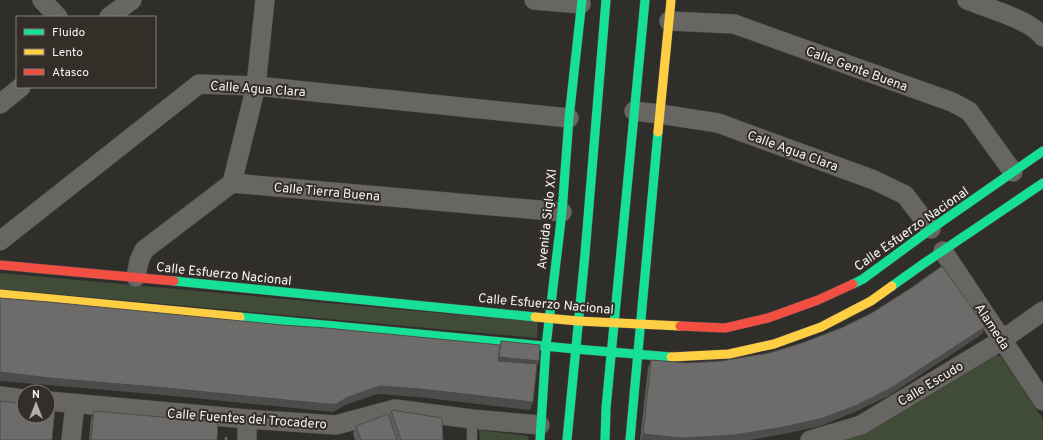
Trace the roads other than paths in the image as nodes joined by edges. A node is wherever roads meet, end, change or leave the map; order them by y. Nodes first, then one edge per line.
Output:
1 (42, 0) edge
2 (132, 0) edge
3 (265, 0) edge
4 (534, 0) edge
5 (606, 0) edge
6 (646, 0) edge
7 (671, 0) edge
8 (967, 0) edge
9 (582, 2) edge
10 (57, 16) edge
11 (110, 16) edge
12 (669, 21) junction
13 (1043, 37) edge
14 (256, 86) junction
15 (20, 88) edge
16 (0, 104) edge
17 (634, 111) junction
18 (660, 114) junction
19 (569, 118) junction
20 (1043, 151) edge
21 (1013, 172) junction
22 (232, 183) junction
23 (1043, 183) edge
24 (562, 212) junction
25 (931, 229) junction
26 (0, 241) edge
27 (944, 251) junction
28 (0, 265) edge
29 (136, 277) junction
30 (0, 294) edge
31 (1043, 311) edge
32 (549, 317) junction
33 (578, 321) junction
34 (615, 322) junction
35 (640, 324) junction
36 (1002, 340) junction
37 (546, 346) junction
38 (575, 349) junction
39 (612, 351) junction
40 (637, 354) junction
41 (0, 396) edge
42 (16, 398) edge
43 (1043, 401) edge
44 (56, 403) edge
45 (74, 404) junction
46 (247, 419) junction
47 (472, 419) junction
48 (339, 433) edge
49 (540, 433) edge
50 (71, 440) edge
51 (247, 440) edge
52 (472, 440) edge
53 (567, 440) edge
54 (605, 440) edge
55 (630, 440) edge
56 (810, 440) edge

1 - 10 street
2 - 11 street
3 - 14 street
4 - 9 street
5 - 33 main road
6 - 17 main road
7 - 12 main road
8 - 13 street
9 - 19 main road, Avenida Siglo XXI
12 - 18 main road
12 - 21 street, Calle Gente Buena
14 - 19 street, Calle Agua Clara
14 - 22 street
14 - 26 street, Calle Agua Clara
15 - 16 street
17 - 18 street, Calle Agua Clara
17 - 34 main road
18 - 25 street, Calle Agua Clara
18 - 35 main road
19 - 24 main road, Avenida Siglo XXI
20 - 21 main road, Calle Esfuerzo Nacional
21 - 25 main road, Calle Esfuerzo Nacional
22 - 24 street, Calle Tierra Buena
22 - 29 street
23 - 27 main road
24 - 32 main road, Avenida Siglo XXI
25 - 35 main road, Calle Esfuerzo Nacional
27 - 36 street, Alameda
27 - 40 main road
28 - 29 main road, Calle Esfuerzo Nacional
29 - 32 main road, Calle Esfuerzo Nacional
30 - 37 main road
31 - 36 street, Calle Escudo
32 - 33 main road, Calle Esfuerzo Nacional
32 - 37 main road, Avenida Siglo XXI
33 - 34 main road, Calle Esfuerzo Nacional
33 - 38 main road
34 - 35 main road, Calle Esfuerzo Nacional
34 - 39 main road
35 - 40 main road
36 - 43 street, Alameda
36 - 56 street, Calle Escudo
37 - 38 main road
37 - 49 main road, Avenida Siglo XXI
38 - 39 main road
38 - 53 main road
39 - 40 main road
39 - 54 main road
40 - 55 main road
41 - 42 street
44 - 45 street, Calle Fuentes del Trocadero
45 - 46 street, Calle Fuentes del Trocadero
45 - 50 street
46 - 48 street, Calle Fuentes del Trocadero
46 - 51 street
47 - 48 street, Calle Fuentes del Trocadero
47 - 49 street, Calle Fuentes del Trocadero
47 - 52 lane

